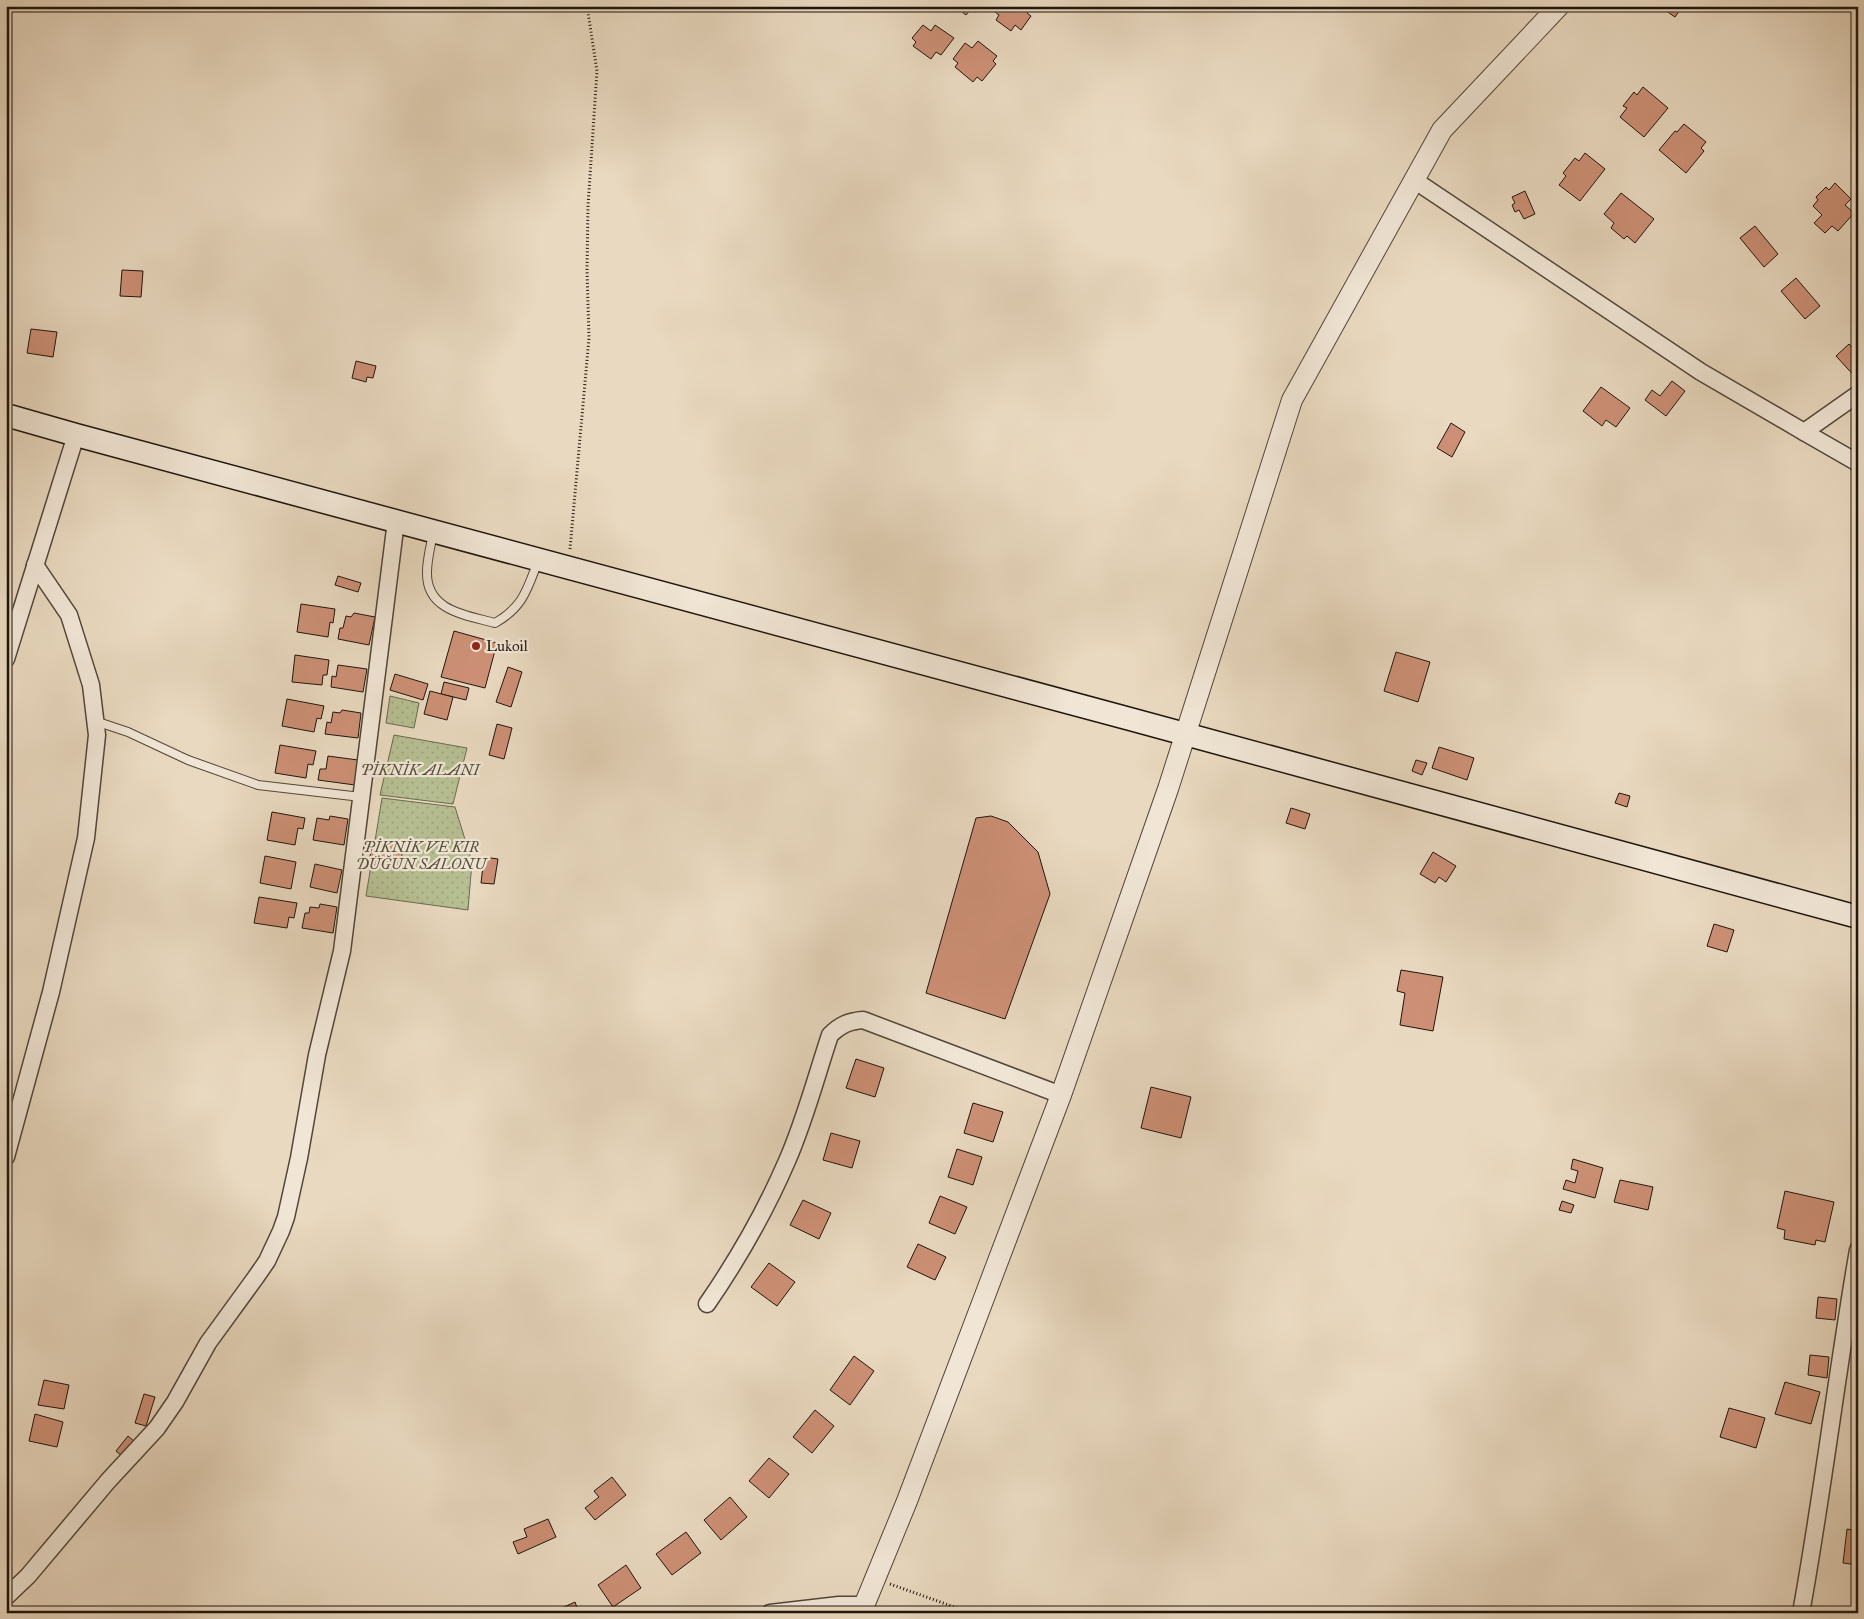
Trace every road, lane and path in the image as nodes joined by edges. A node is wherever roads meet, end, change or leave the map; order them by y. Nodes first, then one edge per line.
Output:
1 (587, 6) edge
2 (1559, 6) edge
3 (1414, 180) junction
4 (1858, 394) edge
5 (6, 415) edge
6 (1804, 432) junction
7 (76, 435) junction
8 (1858, 463) edge
9 (396, 521) junction
10 (433, 531) junction
11 (538, 559) junction
12 (36, 565) junction
13 (568, 567) junction
14 (6, 659) edge
15 (95, 721) junction
16 (1186, 734) junction
17 (361, 797) junction
18 (1858, 916) edge
19 (1061, 1095) junction
20 (6, 1157) edge
21 (1858, 1250) edge
22 (1854, 1291) edge
23 (707, 1304) dead end
24 (875, 1580) junction
25 (6, 1596) edge
26 (863, 1609) edge
27 (770, 1613) edge
28 (971, 1613) edge
29 (1801, 1613) edge

1 - 13 path
2 - 3 street
3 - 6 street
3 - 16 street
4 - 6 street
5 - 7 main road
6 - 8 street
7 - 9 main road
7 - 12 street
9 - 10 main road
9 - 17 street
10 - 11 main road
10 - 11 lane
11 - 13 main road
12 - 14 street
12 - 15 street
13 - 16 main road
15 - 17 lane
15 - 20 street
16 - 18 main road
16 - 19 street
17 - 25 street
19 - 23 street
19 - 24 street
21 - 22 street
22 - 29 street
24 - 26 street
24 - 28 path
26 - 27 street

